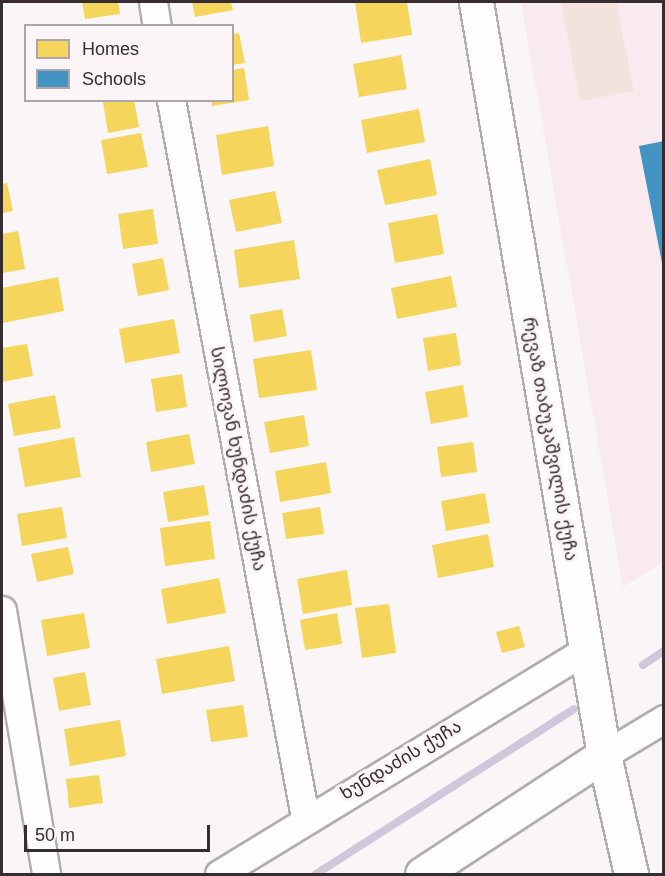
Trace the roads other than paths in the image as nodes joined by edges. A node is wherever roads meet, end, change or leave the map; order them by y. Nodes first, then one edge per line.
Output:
1 (153, 2) edge
2 (476, 2) edge
3 (157, 24) edge
4 (171, 102) edge
5 (2, 610) edge
6 (586, 650) junction
7 (663, 719) edge
8 (604, 755) junction
9 (305, 817) junction
10 (46, 874) edge
11 (219, 874) edge
12 (422, 874) edge
13 (631, 874) edge

1 - 3 street
2 - 6 main road, რევაზ თაბუკაშვილის ქუჩა
4 - 9 street, სილოვან ხუნდაძის ქუჩა
5 - 10 street
6 - 8 main road, რევაზ თაბუკაშვილის ქუჩა
6 - 9 street, ხუნდაძის ქუჩა
7 - 8 street
8 - 12 main road
8 - 13 main road, რევაზ თაბუკაშვილის ქუჩა
9 - 11 street, ხუნდაძის ქუჩა

